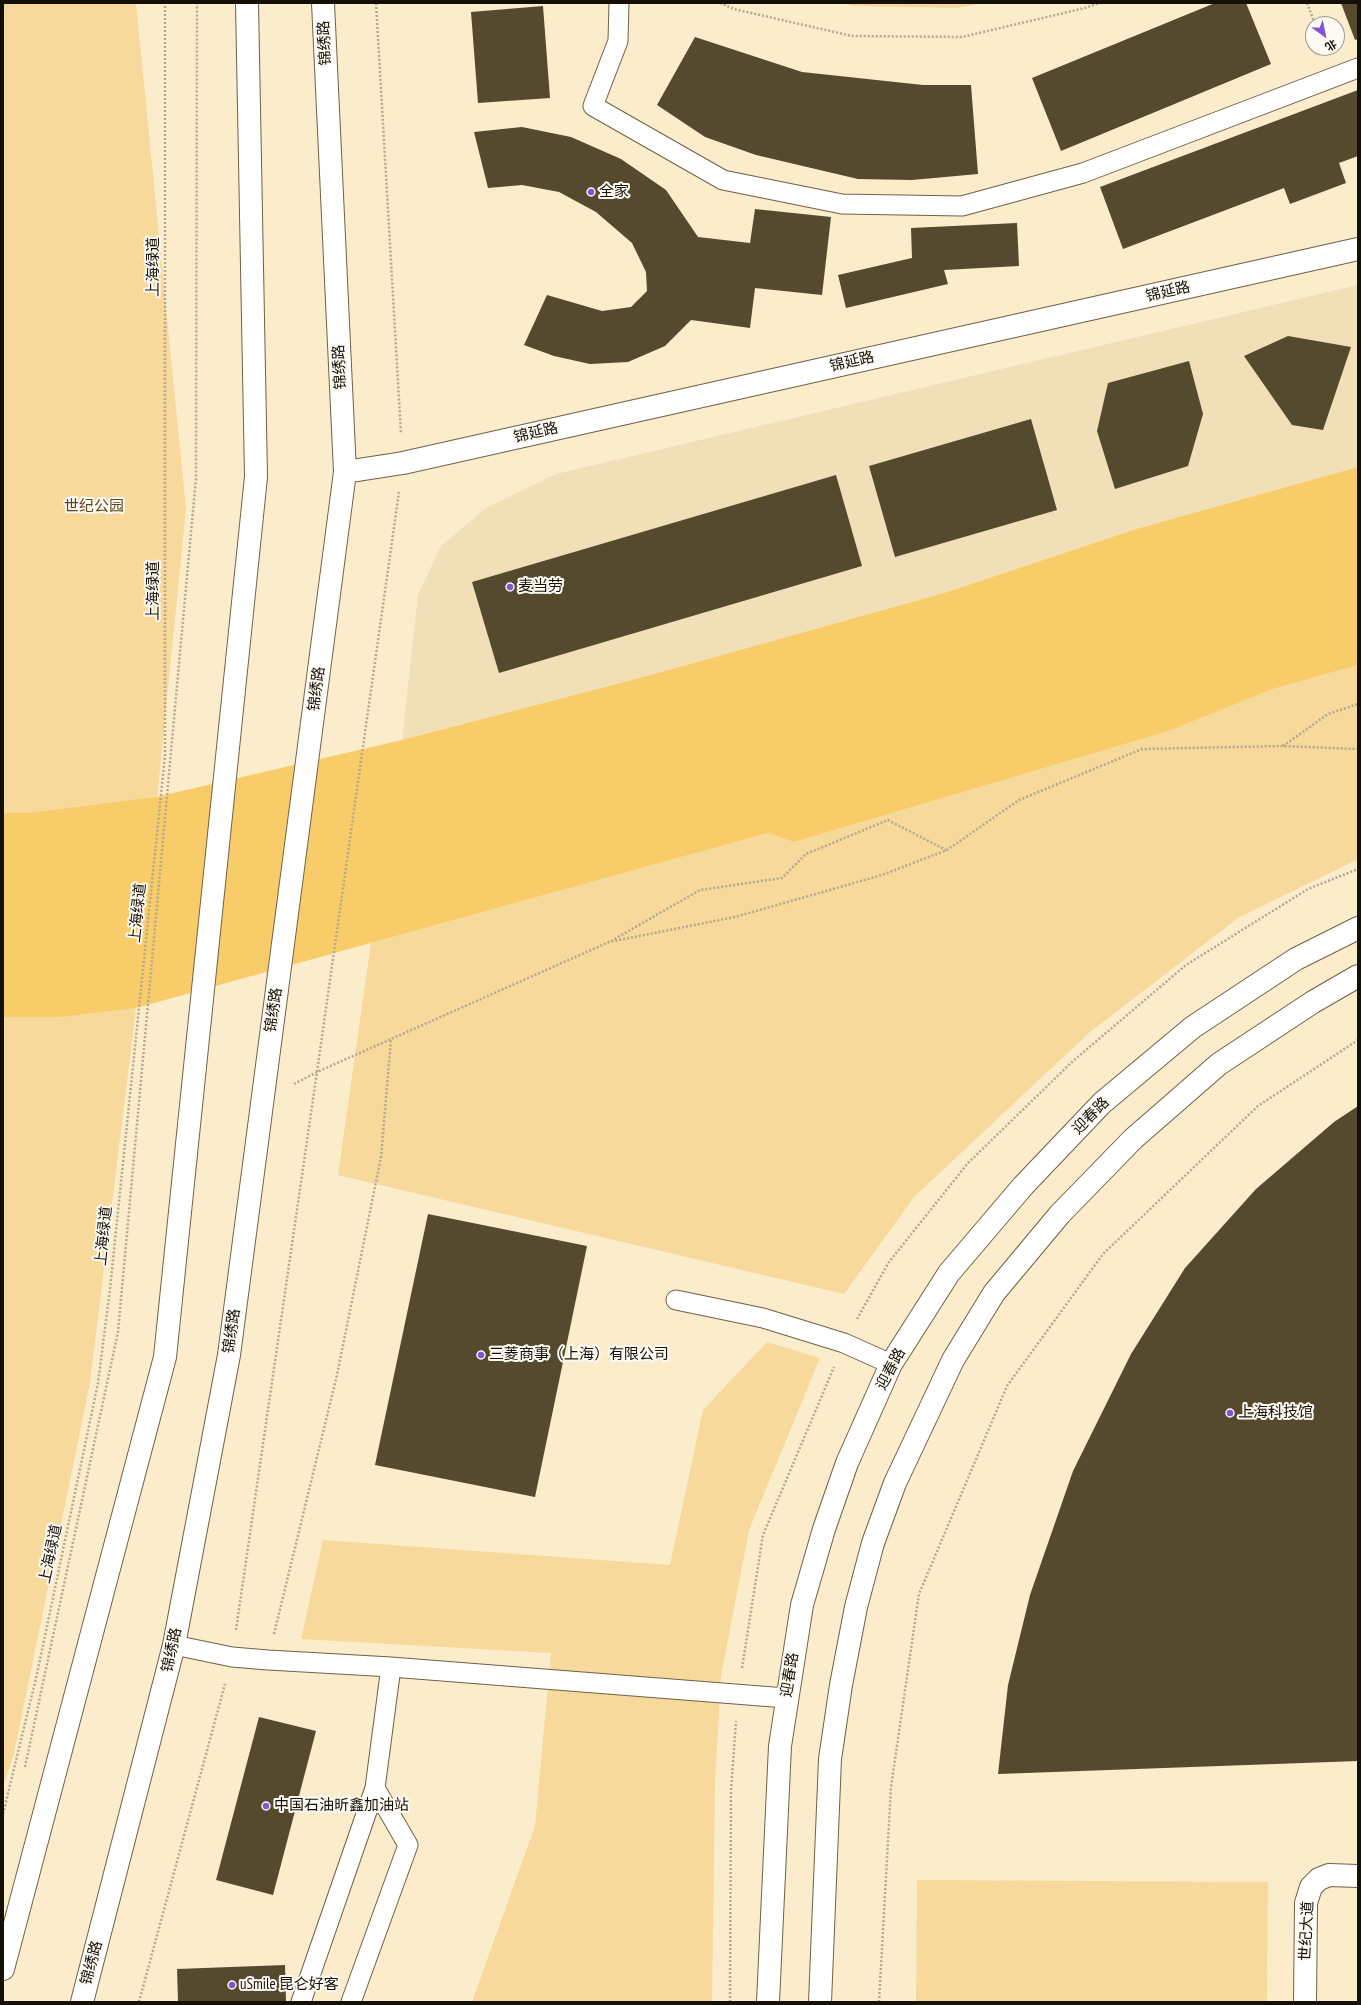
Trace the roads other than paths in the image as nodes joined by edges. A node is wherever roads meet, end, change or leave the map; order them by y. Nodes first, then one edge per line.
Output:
1 (247, 3) edge
2 (324, 3) edge
3 (619, 3) edge
4 (1358, 68) edge
5 (1358, 249) edge
6 (345, 472) junction
7 (1358, 928) edge
8 (1358, 976) edge
9 (676, 1300) dead end
10 (891, 1364) junction
11 (174, 1645) junction
12 (391, 1667) junction
13 (786, 1698) junction
14 (375, 1788) junction
15 (1358, 1876) edge
16 (3, 1969) edge
17 (82, 2002) edge
18 (301, 2002) edge
19 (351, 2002) edge
20 (768, 2002) edge
21 (820, 2002) edge
22 (1305, 2002) edge

1 - 16 main road
2 - 6 main road, 锦绣路
3 - 4 lane
5 - 6 main road, 锦延路
6 - 11 main road, 锦绣路
7 - 10 main road, 迎春路
8 - 21 main road
9 - 10 lane
10 - 13 main road, 迎春路
11 - 12 lane
11 - 17 main road, 锦绣路
12 - 13 lane
12 - 14 lane
13 - 20 main road, 迎春路
14 - 18 lane
14 - 19 lane
15 - 22 main road, 世纪大道

